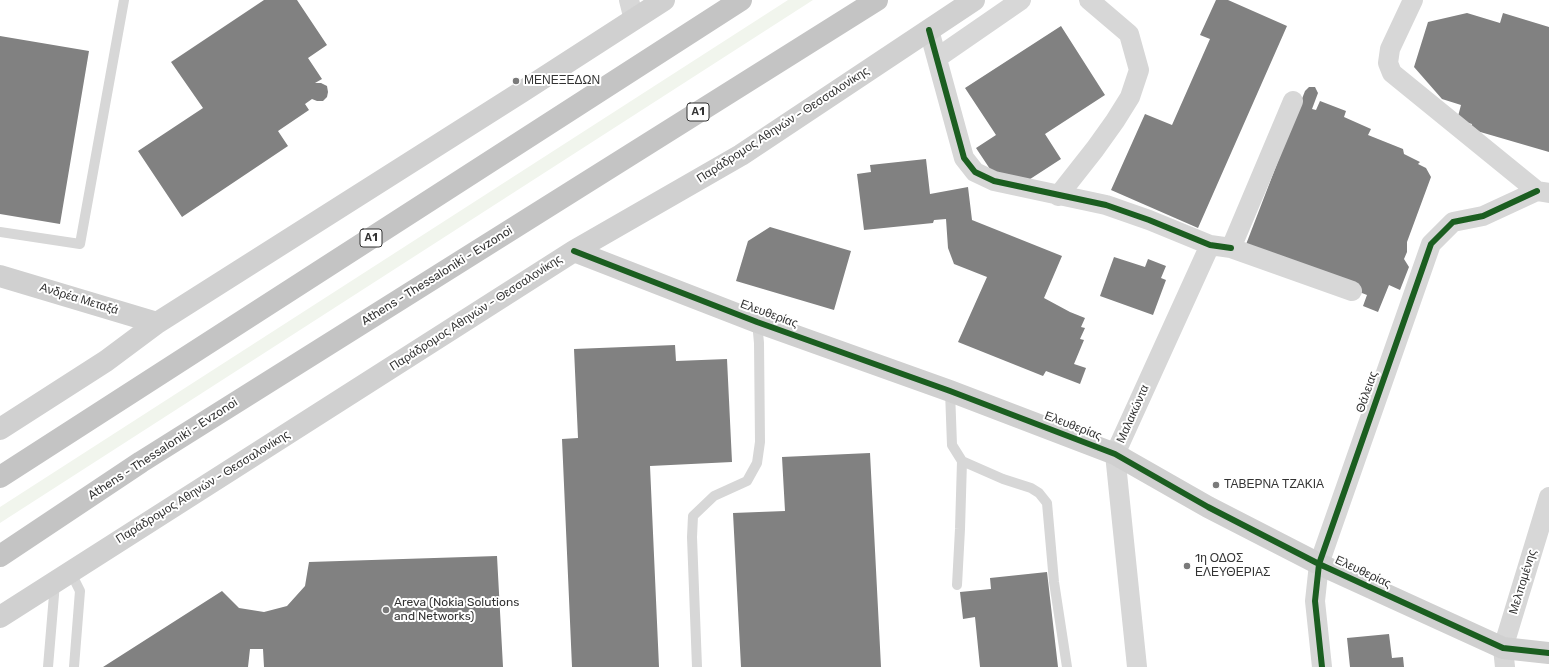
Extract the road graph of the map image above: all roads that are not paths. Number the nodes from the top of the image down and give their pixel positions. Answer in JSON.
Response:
{"nodes":[{"id":1,"x":124,"y":0,"type":"edge"},
{"id":2,"x":664,"y":0,"type":"edge"},
{"id":3,"x":741,"y":0,"type":"edge"},
{"id":4,"x":877,"y":0,"type":"edge"},
{"id":5,"x":974,"y":0,"type":"edge"},
{"id":6,"x":1021,"y":0,"type":"edge"},
{"id":7,"x":1089,"y":0,"type":"edge"},
{"id":8,"x":1413,"y":0,"type":"edge"},
{"id":9,"x":631,"y":10,"type":"edge"},
{"id":10,"x":930,"y":30,"type":"junction"},
{"id":11,"x":937,"y":58,"type":"junction"},
{"id":12,"x":1293,"y":101,"type":"dead end"},
{"id":13,"x":1543,"y":192,"type":"edge"},
{"id":14,"x":1058,"y":196,"type":"junction"},
{"id":15,"x":0,"y":232,"type":"edge"},
{"id":16,"x":1210,"y":245,"type":"junction"},
{"id":17,"x":1231,"y":248,"type":"junction"},
{"id":18,"x":574,"y":251,"type":"junction"},
{"id":19,"x":0,"y":276,"type":"edge"},
{"id":20,"x":1352,"y":291,"type":"dead end"},
{"id":21,"x":757,"y":322,"type":"junction"},
{"id":22,"x":157,"y":323,"type":"junction"},
{"id":23,"x":950,"y":391,"type":"junction"},
{"id":24,"x":0,"y":429,"type":"edge"},
{"id":25,"x":1115,"y":454,"type":"junction"},
{"id":26,"x":962,"y":461,"type":"junction"},
{"id":27,"x":0,"y":477,"type":"edge"},
{"id":28,"x":1549,"y":497,"type":"edge"},
{"id":29,"x":0,"y":556,"type":"edge"},
{"id":30,"x":1319,"y":564,"type":"junction"},
{"id":31,"x":62,"y":576,"type":"junction"},
{"id":32,"x":957,"y":585,"type":"dead end"},
{"id":33,"x":0,"y":617,"type":"edge"},
{"id":34,"x":1549,"y":653,"type":"edge"},
{"id":35,"x":1504,"y":657,"type":"edge"},
{"id":36,"x":48,"y":667,"type":"edge"},
{"id":37,"x":74,"y":667,"type":"edge"},
{"id":38,"x":697,"y":667,"type":"edge"},
{"id":39,"x":1067,"y":667,"type":"edge"},
{"id":40,"x":1137,"y":667,"type":"edge"},
{"id":41,"x":1322,"y":667,"type":"edge"}],
"edges":[{"from":1,"to":15,"type":"lane"},
{"from":2,"to":9,"type":"main road"},
{"from":3,"to":27,"type":"highway","number":"Α1"},
{"from":4,"to":29,"type":"highway","name":"Athens - Thessaloniki - Evzonoi","number":"Α1"},
{"from":5,"to":10,"type":"main road","name":"Παράδρομος Αθηνών - Θεσσαλονίκης"},
{"from":6,"to":11,"type":"street"},
{"from":7,"to":14,"type":"street"},
{"from":8,"to":13,"type":"street"},
{"from":9,"to":22,"type":"main road"},
{"from":10,"to":11,"type":"street"},
{"from":10,"to":18,"type":"main road","name":"Παράδρομος Αθηνών - Θεσσαλονίκης"},
{"from":11,"to":14,"type":"street"},
{"from":12,"to":17,"type":"street"},
{"from":13,"to":30,"type":"street","name":"Θάλειας"},
{"from":14,"to":16,"type":"street"},
{"from":16,"to":17,"type":"street"},
{"from":16,"to":25,"type":"street","name":"Μαλακώντα"},
{"from":17,"to":20,"type":"street"},
{"from":18,"to":21,"type":"main road","name":"Ελευθερίας"},
{"from":18,"to":31,"type":"main road","name":"Παράδρομος Αθηνών - Θεσσαλονίκης"},
{"from":19,"to":22,"type":"main road","name":"Ανδρέα Μεταξά"},
{"from":21,"to":23,"type":"main road","name":"Ελευθερίας"},
{"from":21,"to":38,"type":"lane"},
{"from":22,"to":24,"type":"main road"},
{"from":23,"to":25,"type":"main road","name":"Ελευθερίας"},
{"from":23,"to":26,"type":"lane"},
{"from":25,"to":30,"type":"main road","name":"Ελευθερίας"},
{"from":25,"to":40,"type":"street","name":"Μαλακώντα"},
{"from":26,"to":32,"type":"lane"},
{"from":26,"to":39,"type":"lane"},
{"from":28,"to":35,"type":"street","name":"Μελπομένης"},
{"from":30,"to":35,"type":"main road","name":"Ελευθερίας"},
{"from":30,"to":41,"type":"street","name":"Θάλειας"},
{"from":31,"to":33,"type":"main road","name":"Παράδρομος Αθηνών - Θεσσαλονίκης"},
{"from":31,"to":36,"type":"lane"},
{"from":31,"to":37,"type":"lane"},
{"from":34,"to":35,"type":"main road","name":"Ελευθερίας"}]}
